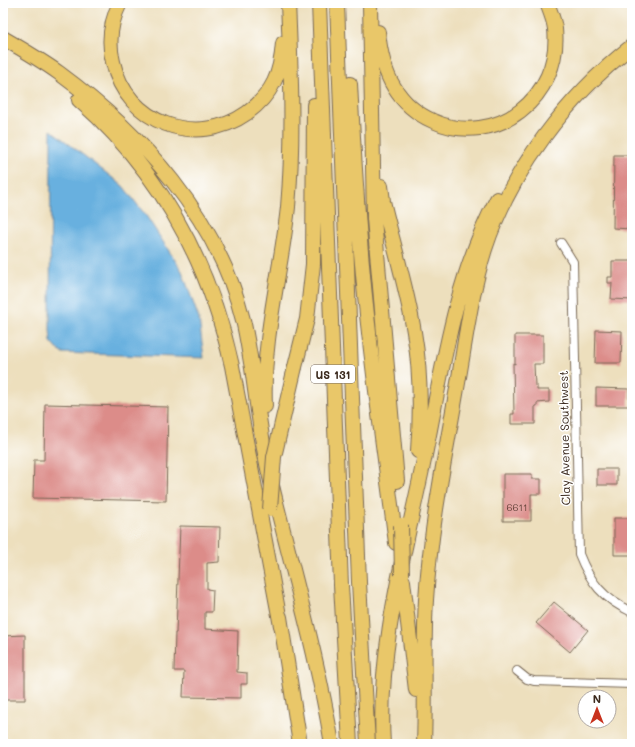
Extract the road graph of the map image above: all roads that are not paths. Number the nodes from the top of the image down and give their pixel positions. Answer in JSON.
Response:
{"nodes":[{"id":1,"x":120,"y":3,"type":"edge"},
{"id":2,"x":285,"y":3,"type":"edge"},
{"id":3,"x":288,"y":3,"type":"edge"},
{"id":4,"x":318,"y":3,"type":"edge"},
{"id":5,"x":337,"y":3,"type":"edge"},
{"id":6,"x":344,"y":3,"type":"edge"},
{"id":7,"x":370,"y":3,"type":"edge"},
{"id":8,"x":375,"y":3,"type":"edge"},
{"id":9,"x":547,"y":3,"type":"edge"},
{"id":10,"x":8,"y":41,"type":"edge"},
{"id":11,"x":632,"y":46,"type":"edge"},
{"id":12,"x":595,"y":77,"type":"junction"},
{"id":13,"x":373,"y":118,"type":"junction"},
{"id":14,"x":560,"y":244,"type":"dead end"},
{"id":15,"x":273,"y":507,"type":"junction"},
{"id":16,"x":401,"y":577,"type":"junction"},
{"id":17,"x":632,"y":612,"type":"edge"},
{"id":18,"x":281,"y":626,"type":"junction"},
{"id":19,"x":517,"y":671,"type":"dead end"},
{"id":20,"x":632,"y":684,"type":"edge"},
{"id":21,"x":300,"y":744,"type":"edge"},
{"id":22,"x":332,"y":744,"type":"edge"},
{"id":23,"x":350,"y":744,"type":"edge"},
{"id":24,"x":368,"y":744,"type":"edge"},
{"id":25,"x":383,"y":744,"type":"edge"},
{"id":26,"x":423,"y":744,"type":"edge"}],
"edges":[{"from":1,"to":2,"type":"highway"},
{"from":3,"to":15,"type":"highway"},
{"from":4,"to":15,"type":"highway","bridge":true},
{"from":4,"to":23,"type":"highway","number":"US 131"},
{"from":5,"to":24,"type":"highway","number":"US 131"},
{"from":6,"to":16,"type":"highway","bridge":true},
{"from":7,"to":13,"type":"highway"},
{"from":8,"to":9,"type":"highway"},
{"from":10,"to":15,"type":"highway"},
{"from":10,"to":18,"type":"highway"},
{"from":11,"to":12,"type":"highway"},
{"from":12,"to":16,"type":"highway"},
{"from":12,"to":26,"type":"highway"},
{"from":13,"to":16,"type":"highway","bridge":true},
{"from":13,"to":16,"type":"highway"},
{"from":14,"to":17,"type":"street","name":"Clay Avenue Southwest"},
{"from":15,"to":18,"type":"highway"},
{"from":15,"to":22,"type":"highway"},
{"from":16,"to":25,"type":"highway"},
{"from":16,"to":26,"type":"highway"},
{"from":18,"to":21,"type":"highway"},
{"from":19,"to":20,"type":"street"}]}
